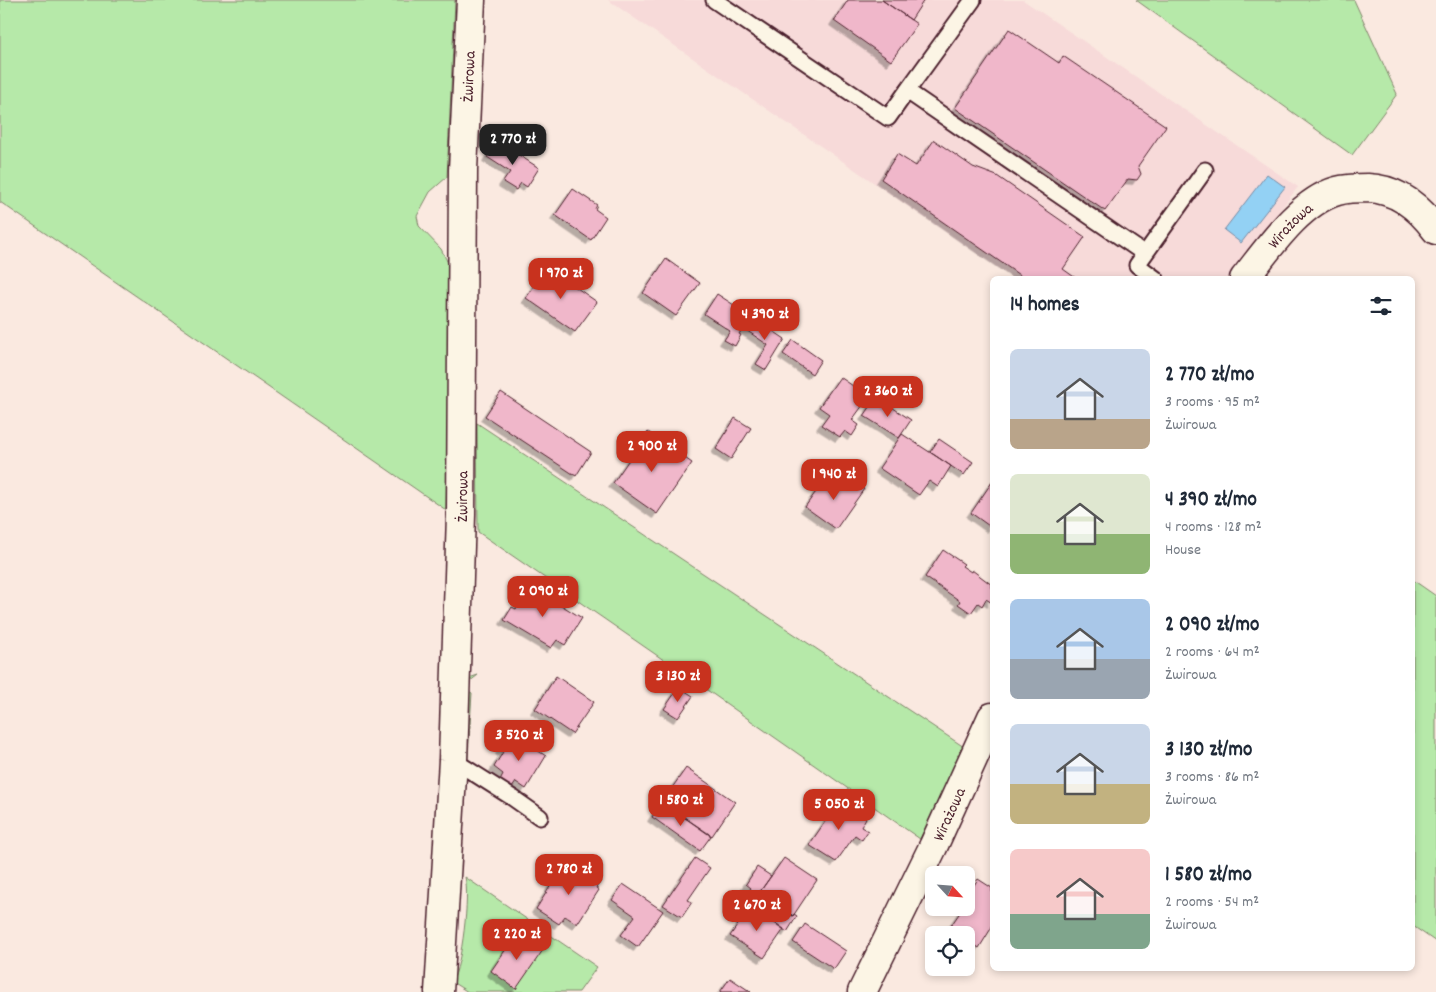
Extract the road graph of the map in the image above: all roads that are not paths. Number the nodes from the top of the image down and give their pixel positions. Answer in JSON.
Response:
{"nodes":[{"id":1,"x":471,"y":0,"type":"edge"},
{"id":2,"x":714,"y":0,"type":"edge"},
{"id":3,"x":973,"y":0,"type":"edge"},
{"id":4,"x":907,"y":91,"type":"junction"},
{"id":5,"x":1205,"y":170,"type":"dead end"},
{"id":6,"x":1436,"y":230,"type":"edge"},
{"id":7,"x":1145,"y":254,"type":"junction"},
{"id":8,"x":1152,"y":276,"type":"edge"},
{"id":9,"x":1246,"y":276,"type":"edge"},
{"id":10,"x":990,"y":721,"type":"edge"},
{"id":11,"x":453,"y":760,"type":"junction"},
{"id":12,"x":540,"y":817,"type":"dead end"},
{"id":13,"x":439,"y":992,"type":"edge"},
{"id":14,"x":862,"y":992,"type":"edge"}],
"edges":[{"from":1,"to":11,"type":"street","name":"Żwirowa"},
{"from":2,"to":4,"type":"lane"},
{"from":3,"to":4,"type":"lane"},
{"from":4,"to":7,"type":"lane"},
{"from":5,"to":7,"type":"lane"},
{"from":6,"to":9,"type":"street","name":"Wirażowa"},
{"from":7,"to":8,"type":"lane"},
{"from":10,"to":14,"type":"street","name":"Wirażowa"},
{"from":11,"to":12,"type":"lane"},
{"from":11,"to":13,"type":"street","name":"Żwirowa"}]}
